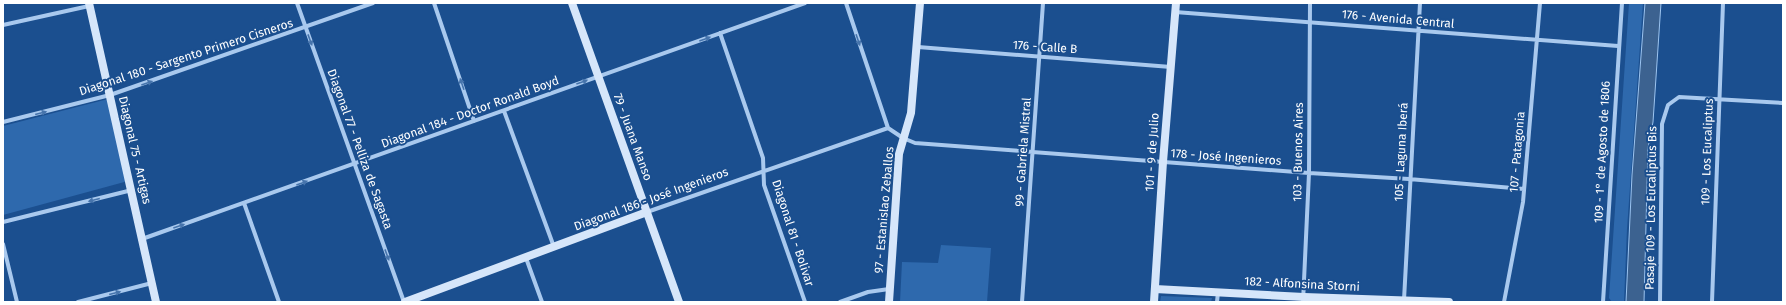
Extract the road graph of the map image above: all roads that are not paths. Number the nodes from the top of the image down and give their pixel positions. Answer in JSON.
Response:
{"nodes":[{"id":1,"x":297,"y":3,"type":"edge"},
{"id":2,"x":373,"y":3,"type":"edge"},
{"id":3,"x":434,"y":3,"type":"edge"},
{"id":4,"x":572,"y":3,"type":"edge"},
{"id":5,"x":805,"y":3,"type":"edge"},
{"id":6,"x":846,"y":3,"type":"edge"},
{"id":7,"x":920,"y":3,"type":"edge"},
{"id":8,"x":1044,"y":3,"type":"edge"},
{"id":9,"x":1176,"y":3,"type":"edge"},
{"id":10,"x":1310,"y":3,"type":"edge"},
{"id":11,"x":1420,"y":3,"type":"edge"},
{"id":12,"x":1540,"y":3,"type":"edge"},
{"id":13,"x":1622,"y":3,"type":"edge"},
{"id":14,"x":1723,"y":3,"type":"edge"},
{"id":15,"x":89,"y":4,"type":"edge"},
{"id":16,"x":1175,"y":12,"type":"junction"},
{"id":17,"x":1310,"y":22,"type":"junction"},
{"id":18,"x":3,"y":25,"type":"edge"},
{"id":19,"x":306,"y":27,"type":"junction"},
{"id":20,"x":1419,"y":31,"type":"junction"},
{"id":21,"x":720,"y":33,"type":"junction"},
{"id":22,"x":1537,"y":41,"type":"junction"},
{"id":23,"x":1618,"y":46,"type":"junction"},
{"id":24,"x":918,"y":47,"type":"junction"},
{"id":25,"x":1040,"y":56,"type":"junction"},
{"id":26,"x":1171,"y":67,"type":"junction"},
{"id":27,"x":599,"y":76,"type":"junction"},
{"id":28,"x":110,"y":95,"type":"junction"},
{"id":29,"x":1718,"y":99,"type":"junction"},
{"id":30,"x":1783,"y":103,"type":"edge"},
{"id":31,"x":504,"y":110,"type":"junction"},
{"id":32,"x":474,"y":121,"type":"junction"},
{"id":33,"x":3,"y":122,"type":"edge"},
{"id":34,"x":888,"y":128,"type":"junction"},
{"id":35,"x":903,"y":138,"type":"junction"},
{"id":36,"x":1033,"y":152,"type":"junction"},
{"id":37,"x":1163,"y":162,"type":"junction"},
{"id":38,"x":354,"y":164,"type":"junction"},
{"id":39,"x":764,"y":172,"type":"junction"},
{"id":40,"x":1309,"y":173,"type":"junction"},
{"id":41,"x":1410,"y":179,"type":"junction"},
{"id":42,"x":1524,"y":189,"type":"junction"},
{"id":43,"x":132,"y":190,"type":"junction"},
{"id":44,"x":244,"y":203,"type":"junction"},
{"id":45,"x":647,"y":212,"type":"junction"},
{"id":46,"x":3,"y":222,"type":"edge"},
{"id":47,"x":142,"y":239,"type":"junction"},
{"id":48,"x":3,"y":244,"type":"edge"},
{"id":49,"x":554,"y":247,"type":"junction"},
{"id":50,"x":526,"y":258,"type":"junction"},
{"id":51,"x":152,"y":283,"type":"junction"},
{"id":52,"x":890,"y":289,"type":"junction"},
{"id":53,"x":1155,"y":289,"type":"junction"},
{"id":54,"x":1218,"y":292,"type":"junction"},
{"id":55,"x":1304,"y":300,"type":"edge"},
{"id":56,"x":1404,"y":301,"type":"edge"},
{"id":57,"x":17,"y":302,"type":"edge"},
{"id":58,"x":78,"y":302,"type":"edge"},
{"id":59,"x":156,"y":302,"type":"edge"},
{"id":60,"x":279,"y":302,"type":"edge"},
{"id":61,"x":404,"y":302,"type":"edge"},
{"id":62,"x":542,"y":302,"type":"edge"},
{"id":63,"x":679,"y":302,"type":"edge"},
{"id":64,"x":805,"y":302,"type":"edge"},
{"id":65,"x":840,"y":302,"type":"edge"},
{"id":66,"x":889,"y":302,"type":"edge"},
{"id":67,"x":1022,"y":302,"type":"edge"},
{"id":68,"x":1154,"y":302,"type":"edge"},
{"id":69,"x":1217,"y":302,"type":"edge"},
{"id":70,"x":1448,"y":302,"type":"edge"},
{"id":71,"x":1504,"y":302,"type":"edge"},
{"id":72,"x":1603,"y":302,"type":"edge"},
{"id":73,"x":1660,"y":302,"type":"edge"},
{"id":74,"x":1712,"y":302,"type":"edge"}],
"edges":[{"from":1,"to":19,"type":"street","name":"Diagonal 77 - Pelliza de Sagasta"},
{"from":2,"to":19,"type":"street","name":"Diagonal 180 - Sargento Primero Cisneros"},
{"from":32,"to":3,"type":"street","one_way":true},
{"from":4,"to":27,"type":"street","name":"79 - Juana Manso"},
{"from":5,"to":21,"type":"street","name":"Diagonal 184 - Doctor Ronald Boyd"},
{"from":6,"to":34,"type":"street","one_way":true},
{"from":7,"to":24,"type":"street","name":"97 - Estanislao Zeballos"},
{"from":8,"to":25,"type":"street","name":"99 - Gabriela Mistral"},
{"from":9,"to":16,"type":"street","name":"101 - 9 de Julio"},
{"from":10,"to":17,"type":"street","name":"103 - Buenos Aires"},
{"from":11,"to":20,"type":"street","name":"105 - Laguna Iberá"},
{"from":12,"to":22,"type":"street","name":"107 - Patagonia"},
{"from":13,"to":23,"type":"street","name":"109 - 1° de Agosto de 1806"},
{"from":14,"to":29,"type":"street","name":"109 - Los Eucaliptus"},
{"from":15,"to":18,"type":"street"},
{"from":15,"to":28,"type":"street","name":"Diagonal 75 - Artigas"},
{"from":16,"to":17,"type":"street","name":"176 - Avenida Central"},
{"from":16,"to":26,"type":"street","name":"101 - 9 de Julio"},
{"from":17,"to":20,"type":"street","name":"176 - Avenida Central"},
{"from":17,"to":40,"type":"street","name":"103 - Buenos Aires"},
{"from":28,"to":19,"type":"street","name":"Diagonal 180 - Sargento Primero Cisneros","one_way":true},
{"from":19,"to":38,"type":"street","name":"Diagonal 77 - Pelliza de Sagasta","one_way":true},
{"from":20,"to":22,"type":"street","name":"176 - Avenida Central"},
{"from":20,"to":41,"type":"street","name":"105 - Laguna Iberá"},
{"from":27,"to":21,"type":"street","name":"Diagonal 184 - Doctor Ronald Boyd","one_way":true},
{"from":21,"to":39,"type":"street","name":"Diagonal 81 - Bolivar"},
{"from":22,"to":23,"type":"street","name":"176 - Avenida Central"},
{"from":22,"to":42,"type":"street","name":"107 - Patagonia"},
{"from":23,"to":72,"type":"street","name":"109 - 1° de Agosto de 1806"},
{"from":24,"to":25,"type":"street","name":"176 - Calle B"},
{"from":24,"to":35,"type":"street","name":"97 - Estanislao Zeballos"},
{"from":25,"to":26,"type":"street","name":"176 - Calle B"},
{"from":25,"to":36,"type":"street","name":"99 - Gabriela Mistral"},
{"from":26,"to":37,"type":"street","name":"101 - 9 de Julio"},
{"from":31,"to":27,"type":"street","name":"Diagonal 184 - Doctor Ronald Boyd","one_way":true},
{"from":27,"to":45,"type":"street","name":"79 - Juana Manso"},
{"from":33,"to":28,"type":"street","name":"Diagonal 180 - Sargento Primero Cisneros","one_way":true},
{"from":28,"to":43,"type":"street","name":"Diagonal 75 - Artigas"},
{"from":29,"to":30,"type":"street"},
{"from":29,"to":73,"type":"street","name":"Pasaje 109 - Los Eucaliptus Bis"},
{"from":29,"to":74,"type":"street","name":"109 - Los Eucaliptus"},
{"from":31,"to":32,"type":"street","name":"Diagonal 184 - Doctor Ronald Boyd"},
{"from":31,"to":49,"type":"street"},
{"from":32,"to":38,"type":"street","name":"Diagonal 184 - Doctor Ronald Boyd"},
{"from":34,"to":35,"type":"street"},
{"from":34,"to":39,"type":"street","name":"Diagonal 186 - José Ingenieros"},
{"from":35,"to":36,"type":"street","name":"178 - José Ingenieros"},
{"from":35,"to":52,"type":"street","name":"97 - Estanislao Zeballos"},
{"from":36,"to":37,"type":"street","name":"178 - José Ingenieros"},
{"from":36,"to":67,"type":"street","name":"99 - Gabriela Mistral"},
{"from":37,"to":40,"type":"street","name":"178 - José Ingenieros"},
{"from":37,"to":53,"type":"street","name":"101 - 9 de Julio"},
{"from":44,"to":38,"type":"street","name":"Diagonal 184 - Doctor Ronald Boyd","one_way":true},
{"from":38,"to":61,"type":"street","name":"Diagonal 77 - Pelliza de Sagasta","one_way":true},
{"from":39,"to":45,"type":"street","name":"Diagonal 186 - José Ingenieros"},
{"from":39,"to":64,"type":"street","name":"Diagonal 81 - Bolivar"},
{"from":40,"to":41,"type":"street","name":"178 - José Ingenieros"},
{"from":40,"to":55,"type":"street","name":"103 - Buenos Aires"},
{"from":41,"to":42,"type":"street","name":"178 - José Ingenieros"},
{"from":41,"to":56,"type":"street","name":"105 - Laguna Iberá"},
{"from":42,"to":71,"type":"street","name":"107 - Patagonia"},
{"from":43,"to":46,"type":"street","one_way":true},
{"from":43,"to":47,"type":"street","name":"Diagonal 75 - Artigas"},
{"from":47,"to":44,"type":"street","name":"Diagonal 184 - Doctor Ronald Boyd","one_way":true},
{"from":44,"to":60,"type":"street"},
{"from":45,"to":49,"type":"street","name":"Diagonal 186 - José Ingenieros"},
{"from":45,"to":63,"type":"street","name":"79 - Juana Manso"},
{"from":47,"to":51,"type":"street","name":"Diagonal 75 - Artigas"},
{"from":48,"to":57,"type":"street"},
{"from":49,"to":50,"type":"street","name":"Diagonal 186 - José Ingenieros"},
{"from":50,"to":61,"type":"street","name":"Diagonal 186 - José Ingenieros"},
{"from":50,"to":62,"type":"street"},
{"from":58,"to":51,"type":"street","one_way":true},
{"from":51,"to":59,"type":"street","name":"Diagonal 75 - Artigas"},
{"from":52,"to":65,"type":"street"},
{"from":52,"to":66,"type":"street","name":"97 - Estanislao Zeballos"},
{"from":53,"to":54,"type":"street","name":"182 - Alfonsina Storni"},
{"from":53,"to":68,"type":"street","name":"101 - 9 de Julio"},
{"from":54,"to":55,"type":"street","name":"182 - Alfonsina Storni"},
{"from":54,"to":69,"type":"street"},
{"from":55,"to":56,"type":"street","name":"182 - Alfonsina Storni"},
{"from":56,"to":70,"type":"street","name":"182 - Alfonsina Storni"}]}
